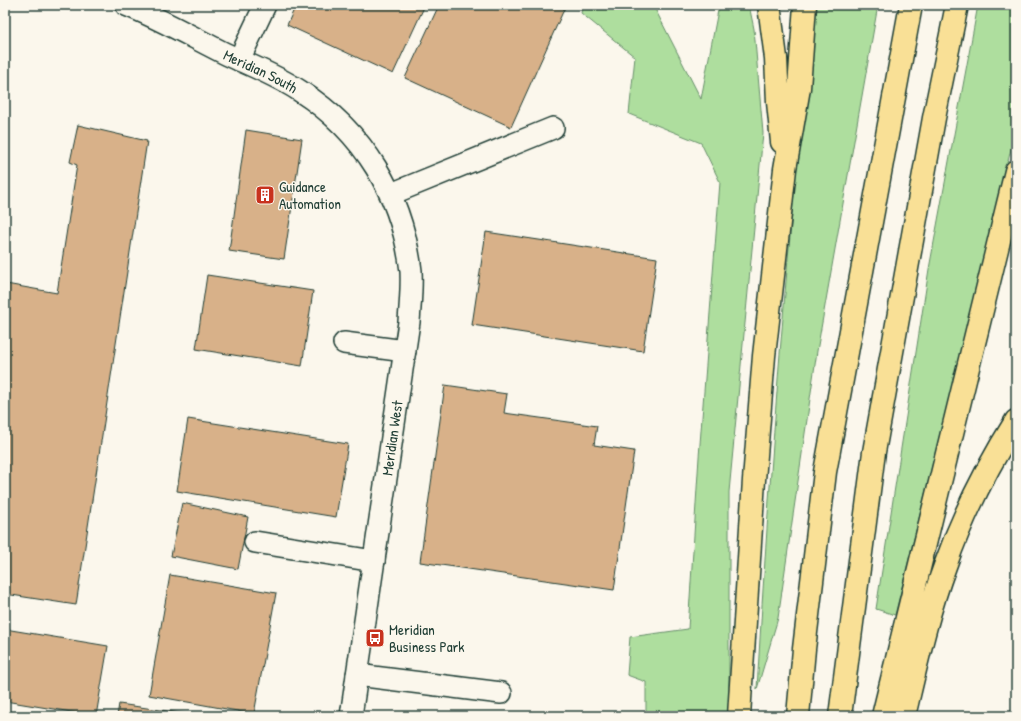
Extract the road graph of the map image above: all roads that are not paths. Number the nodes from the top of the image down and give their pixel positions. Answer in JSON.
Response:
{"nodes":[{"id":1,"x":126,"y":5,"type":"edge"},
{"id":2,"x":265,"y":5,"type":"edge"},
{"id":3,"x":769,"y":5,"type":"edge"},
{"id":4,"x":805,"y":5,"type":"edge"},
{"id":5,"x":911,"y":5,"type":"edge"},
{"id":6,"x":957,"y":5,"type":"edge"},
{"id":7,"x":239,"y":60,"type":"junction"},
{"id":8,"x":553,"y":128,"type":"dead end"},
{"id":9,"x":374,"y":165,"type":"joint"},
{"id":10,"x":785,"y":169,"type":"junction"},
{"id":11,"x":1016,"y":171,"type":"edge"},
{"id":12,"x":392,"y":194,"type":"junction"},
{"id":13,"x":344,"y":343,"type":"dead end"},
{"id":14,"x":405,"y":351,"type":"junction"},
{"id":15,"x":1016,"y":421,"type":"edge"},
{"id":16,"x":255,"y":542,"type":"dead end"},
{"id":17,"x":374,"y":561,"type":"junction"},
{"id":18,"x":744,"y":644,"type":"junction"},
{"id":19,"x":357,"y":675,"type":"junction"},
{"id":20,"x":501,"y":693,"type":"dead end"},
{"id":21,"x":351,"y":716,"type":"edge"},
{"id":22,"x":739,"y":716,"type":"edge"},
{"id":23,"x":749,"y":716,"type":"edge"},
{"id":24,"x":798,"y":716,"type":"edge"},
{"id":25,"x":840,"y":716,"type":"edge"},
{"id":26,"x":883,"y":716,"type":"edge"},
{"id":27,"x":904,"y":716,"type":"edge"}],
"edges":[{"from":1,"to":7,"type":"street","name":"Meridian South"},
{"from":2,"to":7,"type":"street"},
{"from":3,"to":10,"type":"highway"},
{"from":4,"to":10,"type":"highway"},
{"from":5,"to":24,"type":"highway"},
{"from":6,"to":25,"type":"highway"},
{"from":7,"to":9,"type":"street","name":"Meridian South"},
{"from":8,"to":12,"type":"street"},
{"from":9,"to":12,"type":"street","name":"Meridian West"},
{"from":10,"to":18,"type":"highway"},
{"from":11,"to":26,"type":"highway"},
{"from":12,"to":14,"type":"street","name":"Meridian West"},
{"from":13,"to":14,"type":"street"},
{"from":14,"to":17,"type":"street","name":"Meridian West"},
{"from":15,"to":27,"type":"highway"},
{"from":16,"to":17,"type":"street"},
{"from":17,"to":19,"type":"street","name":"Meridian West"},
{"from":18,"to":22,"type":"highway"},
{"from":18,"to":23,"type":"highway"},
{"from":19,"to":20,"type":"street"},
{"from":19,"to":21,"type":"street","name":"Meridian West"}]}
